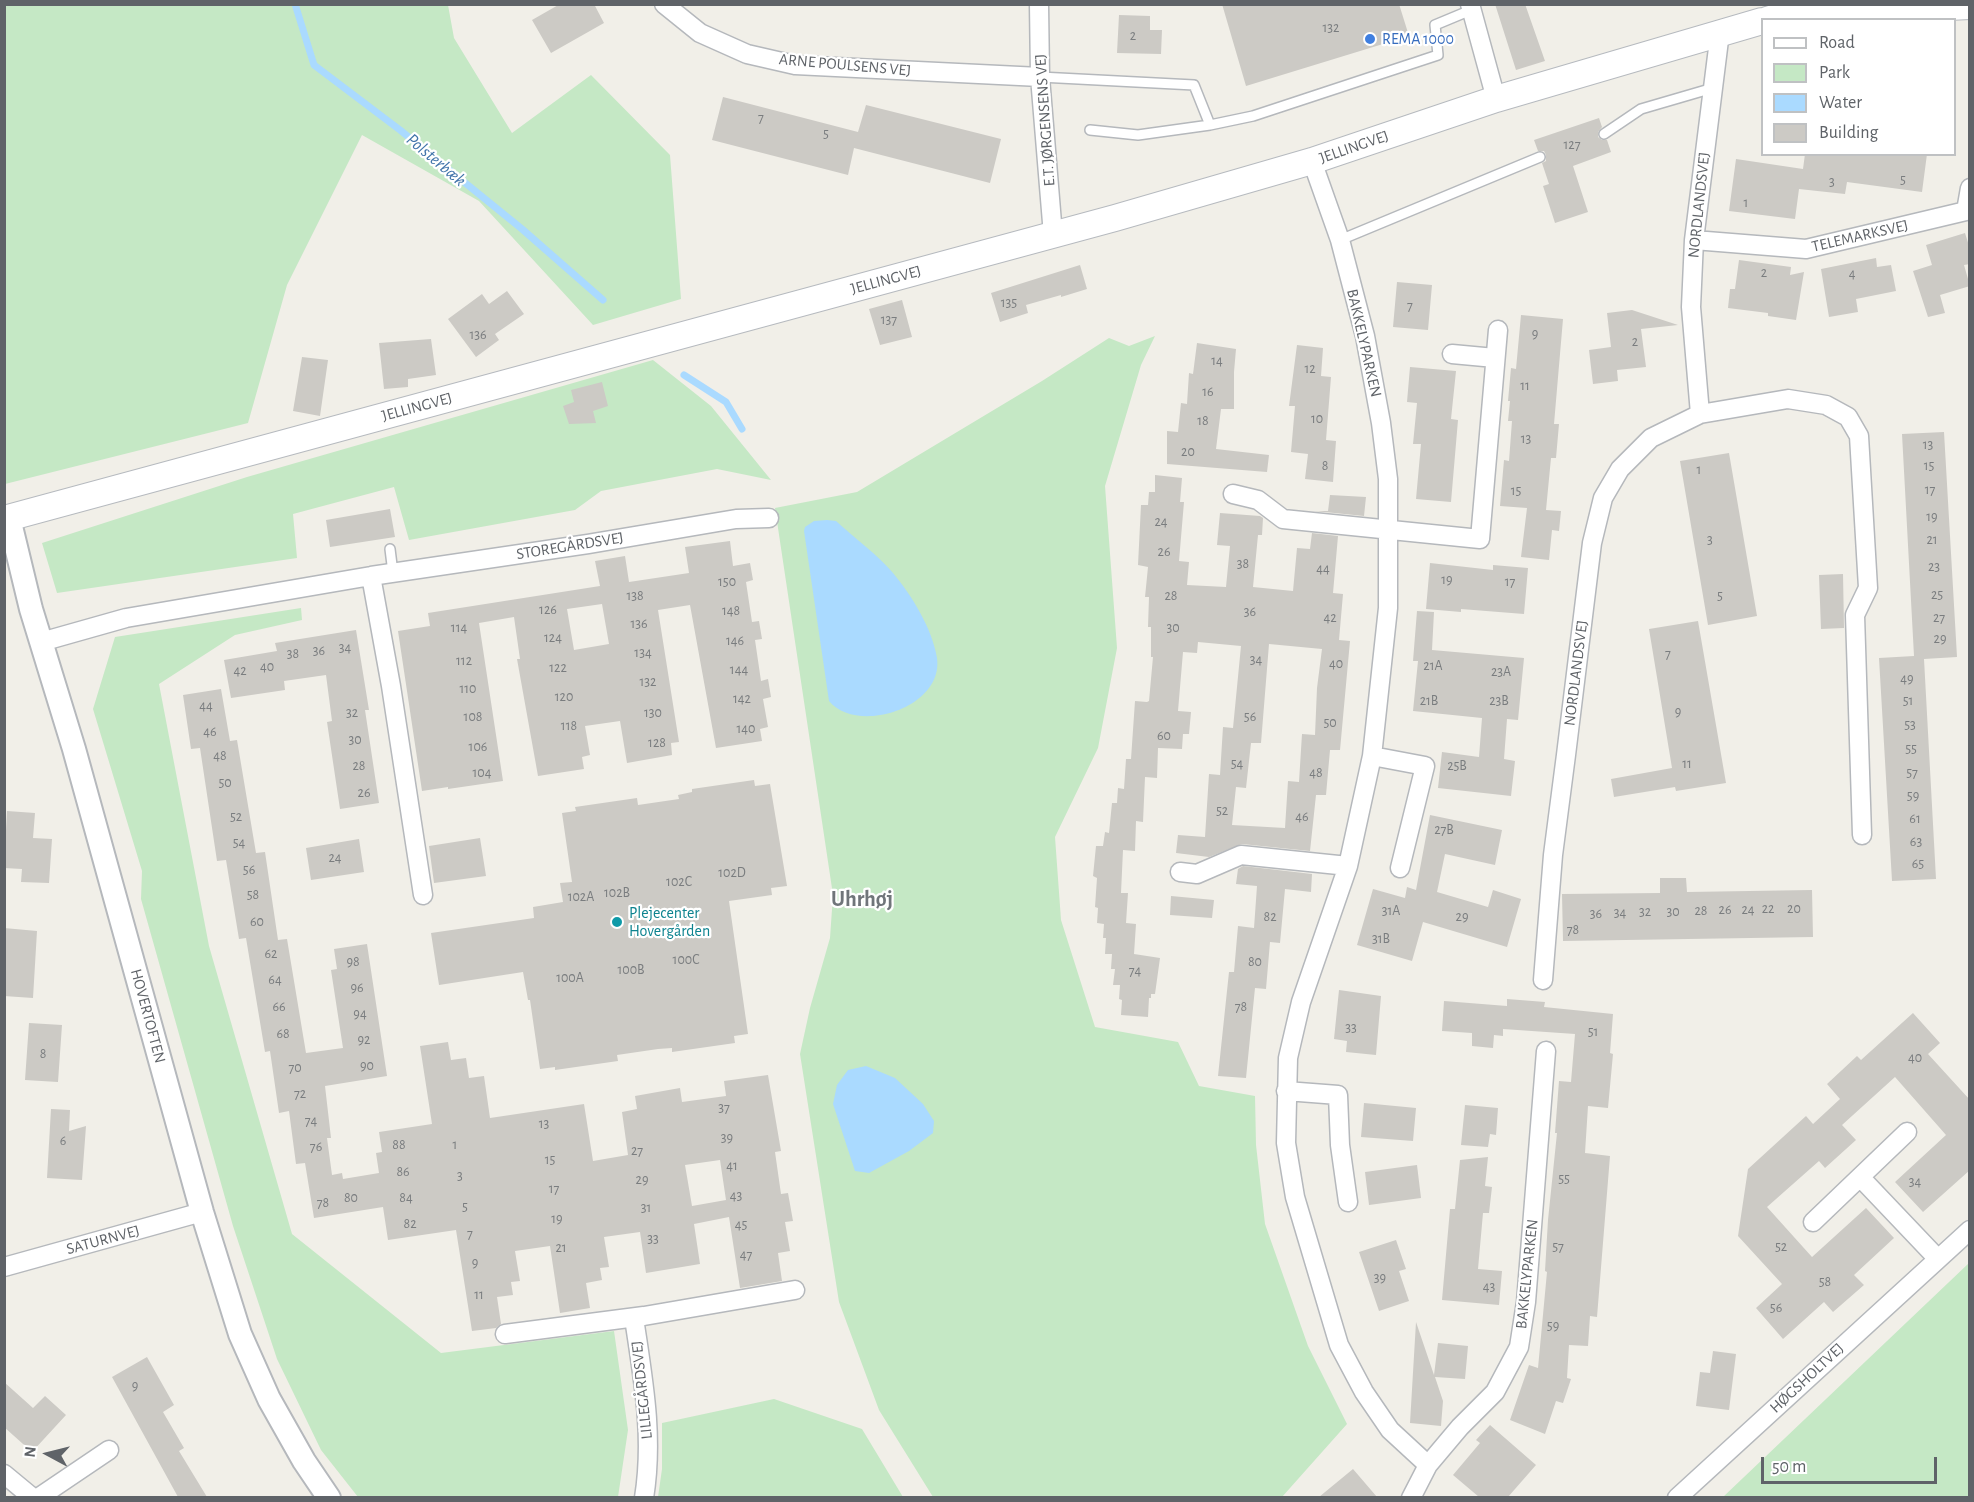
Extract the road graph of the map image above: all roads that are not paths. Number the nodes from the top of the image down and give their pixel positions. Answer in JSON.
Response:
{"nodes":[{"id":1,"x":664,"y":4,"type":"edge"},
{"id":2,"x":1039,"y":4,"type":"edge"},
{"id":3,"x":1970,"y":6,"type":"edge"},
{"id":4,"x":1470,"y":7,"type":"edge"},
{"id":5,"x":1840,"y":8,"type":"edge"},
{"id":6,"x":1774,"y":18,"type":"edge"},
{"id":7,"x":1761,"y":21,"type":"edge"},
{"id":8,"x":1720,"y":32,"type":"junction"},
{"id":9,"x":1040,"y":77,"type":"junction"},
{"id":10,"x":1713,"y":88,"type":"junction"},
{"id":11,"x":1496,"y":99,"type":"junction"},
{"id":12,"x":1210,"y":125,"type":"junction"},
{"id":13,"x":1090,"y":130,"type":"dead end"},
{"id":14,"x":1605,"y":134,"type":"dead end"},
{"id":15,"x":1540,"y":157,"type":"dead end"},
{"id":16,"x":1312,"y":161,"type":"junction"},
{"id":17,"x":1970,"y":188,"type":"edge"},
{"id":18,"x":1053,"y":234,"type":"junction"},
{"id":19,"x":1340,"y":240,"type":"junction"},
{"id":20,"x":1694,"y":240,"type":"junction"},
{"id":21,"x":1498,"y":330,"type":"dead end"},
{"id":22,"x":1452,"y":354,"type":"dead end"},
{"id":23,"x":1495,"y":358,"type":"junction"},
{"id":24,"x":1700,"y":414,"type":"junction"},
{"id":25,"x":1233,"y":494,"type":"dead end"},
{"id":26,"x":7,"y":518,"type":"edge"},
{"id":27,"x":770,"y":518,"type":"dead end"},
{"id":28,"x":1390,"y":531,"type":"junction"},
{"id":29,"x":390,"y":549,"type":"dead end"},
{"id":30,"x":393,"y":573,"type":"junction"},
{"id":31,"x":371,"y":576,"type":"junction"},
{"id":32,"x":41,"y":642,"type":"junction"},
{"id":33,"x":1372,"y":756,"type":"junction"},
{"id":34,"x":1862,"y":835,"type":"dead end"},
{"id":35,"x":1348,"y":866,"type":"junction"},
{"id":36,"x":1400,"y":868,"type":"dead end"},
{"id":37,"x":1180,"y":872,"type":"dead end"},
{"id":38,"x":423,"y":895,"type":"dead end"},
{"id":39,"x":1543,"y":980,"type":"dead end"},
{"id":40,"x":1546,"y":1052,"type":"dead end"},
{"id":41,"x":1286,"y":1091,"type":"junction"},
{"id":42,"x":1907,"y":1132,"type":"dead end"},
{"id":43,"x":1860,"y":1177,"type":"junction"},
{"id":44,"x":1348,"y":1202,"type":"dead end"},
{"id":45,"x":202,"y":1212,"type":"junction"},
{"id":46,"x":1813,"y":1222,"type":"dead end"},
{"id":47,"x":1970,"y":1230,"type":"edge"},
{"id":48,"x":1938,"y":1259,"type":"junction"},
{"id":49,"x":4,"y":1267,"type":"edge"},
{"id":50,"x":795,"y":1290,"type":"dead end"},
{"id":51,"x":634,"y":1318,"type":"junction"},
{"id":52,"x":505,"y":1334,"type":"dead end"},
{"id":53,"x":109,"y":1450,"type":"dead end"},
{"id":54,"x":1428,"y":1465,"type":"junction"},
{"id":55,"x":4,"y":1474,"type":"edge"},
{"id":56,"x":33,"y":1497,"type":"edge"},
{"id":57,"x":38,"y":1497,"type":"edge"},
{"id":58,"x":330,"y":1497,"type":"edge"},
{"id":59,"x":644,"y":1497,"type":"edge"},
{"id":60,"x":1411,"y":1497,"type":"edge"},
{"id":61,"x":1677,"y":1497,"type":"edge"}],
"edges":[{"from":1,"to":9,"type":"street","name":"ARNE POULSENS VEJ"},
{"from":2,"to":9,"type":"street","name":"E.T. JØRGENSENS VEJ"},
{"from":3,"to":5,"type":"main road"},
{"from":4,"to":11,"type":"street"},
{"from":4,"to":12,"type":"lane"},
{"from":5,"to":6,"type":"main road"},
{"from":7,"to":8,"type":"main road","name":"JELLINGVEJ"},
{"from":8,"to":10,"type":"street","name":"NORDLANDSVEJ"},
{"from":8,"to":11,"type":"main road","name":"JELLINGVEJ"},
{"from":9,"to":12,"type":"lane"},
{"from":9,"to":18,"type":"street","name":"E.T. JØRGENSENS VEJ"},
{"from":10,"to":14,"type":"lane"},
{"from":10,"to":20,"type":"street","name":"NORDLANDSVEJ"},
{"from":11,"to":16,"type":"main road","name":"JELLINGVEJ"},
{"from":12,"to":13,"type":"lane"},
{"from":15,"to":19,"type":"lane"},
{"from":16,"to":18,"type":"main road","name":"JELLINGVEJ"},
{"from":16,"to":19,"type":"street","name":"BAKKELYPARKEN"},
{"from":17,"to":20,"type":"street","name":"TELEMARKSVEJ"},
{"from":18,"to":26,"type":"main road","name":"JELLINGVEJ"},
{"from":19,"to":28,"type":"street","name":"BAKKELYPARKEN"},
{"from":20,"to":24,"type":"street","name":"NORDLANDSVEJ"},
{"from":21,"to":23,"type":"street"},
{"from":22,"to":23,"type":"street"},
{"from":23,"to":28,"type":"street"},
{"from":24,"to":34,"type":"street","name":"NORDLANDSVEJ"},
{"from":24,"to":39,"type":"street","name":"NORDLANDSVEJ"},
{"from":25,"to":28,"type":"street"},
{"from":26,"to":32,"type":"street","name":"HOVERTOFTEN"},
{"from":27,"to":30,"type":"street","name":"STOREGÅRDSVEJ"},
{"from":28,"to":33,"type":"street","name":"BAKKELYPARKEN"},
{"from":29,"to":30,"type":"lane"},
{"from":30,"to":31,"type":"street","name":"STOREGÅRDSVEJ"},
{"from":31,"to":32,"type":"street","name":"STOREGÅRDSVEJ"},
{"from":31,"to":38,"type":"street"},
{"from":32,"to":45,"type":"street","name":"HOVERTOFTEN"},
{"from":33,"to":35,"type":"street","name":"BAKKELYPARKEN"},
{"from":33,"to":36,"type":"street"},
{"from":35,"to":37,"type":"street"},
{"from":35,"to":41,"type":"street","name":"BAKKELYPARKEN"},
{"from":40,"to":54,"type":"street","name":"BAKKELYPARKEN"},
{"from":41,"to":44,"type":"street"},
{"from":41,"to":54,"type":"street","name":"BAKKELYPARKEN"},
{"from":42,"to":43,"type":"street"},
{"from":43,"to":46,"type":"street"},
{"from":43,"to":48,"type":"street"},
{"from":45,"to":49,"type":"street","name":"SATURNVEJ"},
{"from":45,"to":58,"type":"street","name":"HOVERTOFTEN"},
{"from":47,"to":48,"type":"street","name":"HØGSHOLTVEJ"},
{"from":48,"to":61,"type":"street","name":"HØGSHOLTVEJ"},
{"from":50,"to":51,"type":"street","name":"LILLEGÅRDSVEJ"},
{"from":51,"to":52,"type":"street","name":"LILLEGÅRDSVEJ"},
{"from":51,"to":59,"type":"street","name":"LILLEGÅRDSVEJ"},
{"from":53,"to":57,"type":"street"},
{"from":54,"to":60,"type":"street","name":"BAKKELYPARKEN"},
{"from":55,"to":56,"type":"street"}]}
